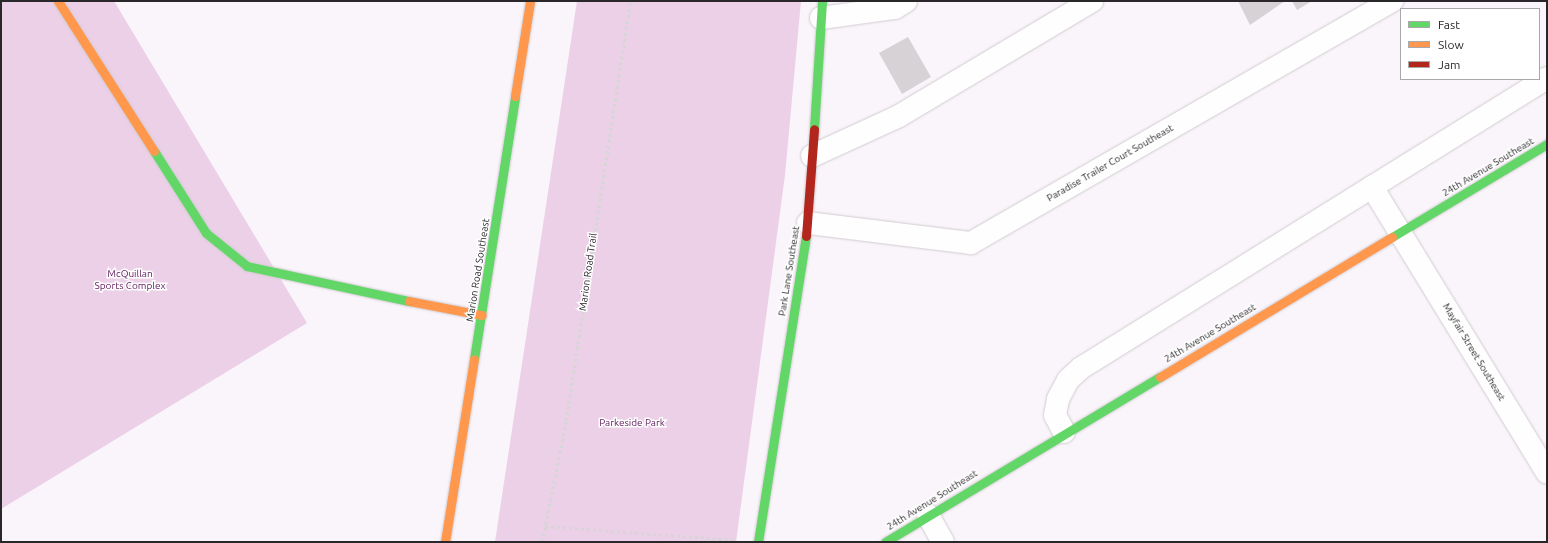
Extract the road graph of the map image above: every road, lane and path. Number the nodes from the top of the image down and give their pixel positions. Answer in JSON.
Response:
{"nodes":[{"id":1,"x":58,"y":1,"type":"edge"},
{"id":2,"x":530,"y":1,"type":"edge"},
{"id":3,"x":630,"y":1,"type":"edge"},
{"id":4,"x":906,"y":1,"type":"edge"},
{"id":5,"x":1092,"y":1,"type":"edge"},
{"id":6,"x":1392,"y":1,"type":"edge"},
{"id":7,"x":822,"y":9,"type":"edge"},
{"id":8,"x":1547,"y":78,"type":"edge"},
{"id":9,"x":1547,"y":144,"type":"edge"},
{"id":10,"x":812,"y":156,"type":"junction"},
{"id":11,"x":1372,"y":187,"type":"junction"},
{"id":12,"x":808,"y":223,"type":"junction"},
{"id":13,"x":1401,"y":232,"type":"junction"},
{"id":14,"x":482,"y":315,"type":"junction"},
{"id":15,"x":1064,"y":432,"type":"junction"},
{"id":16,"x":1547,"y":473,"type":"edge"},
{"id":17,"x":928,"y":515,"type":"junction"},
{"id":18,"x":545,"y":526,"type":"junction"},
{"id":19,"x":445,"y":542,"type":"edge"},
{"id":20,"x":542,"y":542,"type":"edge"},
{"id":21,"x":758,"y":542,"type":"edge"},
{"id":22,"x":885,"y":542,"type":"edge"},
{"id":23,"x":944,"y":542,"type":"edge"}],
"edges":[{"from":1,"to":14,"type":"street"},
{"from":2,"to":14,"type":"street","name":"Marion Road Southeast"},
{"from":3,"to":18,"type":"path","name":"Marion Road Trail"},
{"from":4,"to":7,"type":"street"},
{"from":5,"to":10,"type":"street"},
{"from":6,"to":12,"type":"street","name":"Paradise Trailer Court Southeast"},
{"from":7,"to":10,"type":"street","name":"Park Lane Southeast"},
{"from":8,"to":11,"type":"street"},
{"from":9,"to":13,"type":"street","name":"24th Avenue Southeast"},
{"from":10,"to":12,"type":"street","name":"Park Lane Southeast"},
{"from":11,"to":13,"type":"street","name":"Mayfair Street Southeast"},
{"from":11,"to":15,"type":"street"},
{"from":12,"to":21,"type":"street","name":"Park Lane Southeast"},
{"from":13,"to":15,"type":"street","name":"24th Avenue Southeast"},
{"from":13,"to":16,"type":"street","name":"Mayfair Street Southeast"},
{"from":14,"to":19,"type":"street","name":"Marion Road Southeast"},
{"from":15,"to":17,"type":"street","name":"24th Avenue Southeast"},
{"from":17,"to":22,"type":"street","name":"24th Avenue Southeast"},
{"from":17,"to":23,"type":"street"},
{"from":18,"to":20,"type":"path","name":"Marion Road Trail"},
{"from":18,"to":21,"type":"path"}]}
